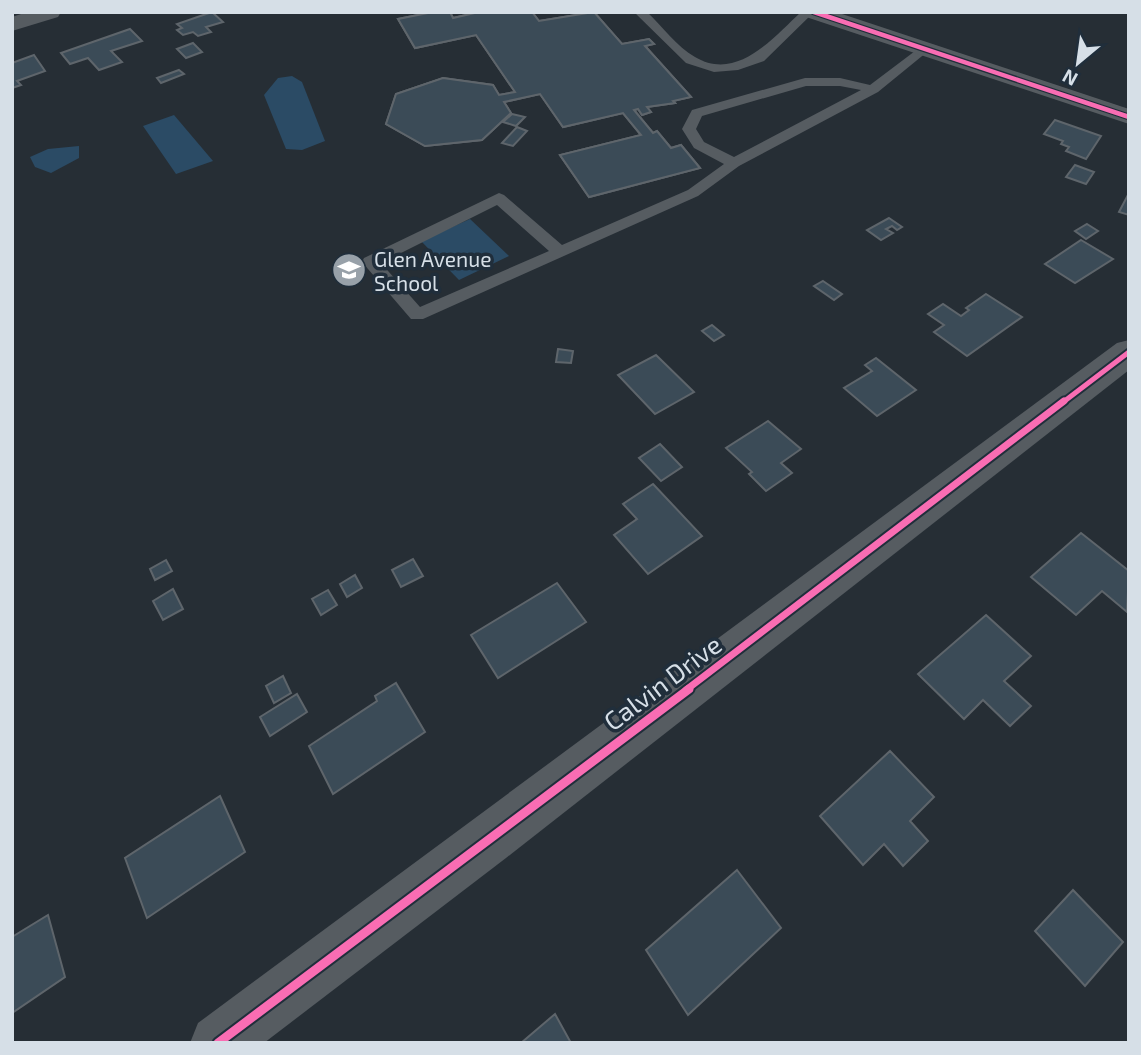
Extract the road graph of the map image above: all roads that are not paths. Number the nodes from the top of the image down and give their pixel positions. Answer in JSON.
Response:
{"nodes":[{"id":1,"x":50,"y":12,"type":"edge"},
{"id":2,"x":640,"y":12,"type":"edge"},
{"id":3,"x":811,"y":12,"type":"edge"},
{"id":4,"x":12,"y":24,"type":"edge"},
{"id":5,"x":923,"y":49,"type":"junction"},
{"id":6,"x":873,"y":89,"type":"junction"},
{"id":7,"x":1129,"y":117,"type":"edge"},
{"id":8,"x":734,"y":163,"type":"junction"},
{"id":9,"x":559,"y":251,"type":"junction"},
{"id":10,"x":1129,"y":352,"type":"edge"},
{"id":11,"x":218,"y":1043,"type":"edge"}],
"edges":[{"from":1,"to":4,"type":"street"},
{"from":2,"to":3,"type":"lane"},
{"from":3,"to":5,"type":"street"},
{"from":5,"to":6,"type":"lane"},
{"from":5,"to":7,"type":"street"},
{"from":6,"to":8,"type":"lane"},
{"from":6,"to":8,"type":"lane"},
{"from":8,"to":9,"type":"lane"},
{"from":9,"to":9,"type":"lane"},
{"from":10,"to":11,"type":"street","name":"Calvin Drive"}]}
